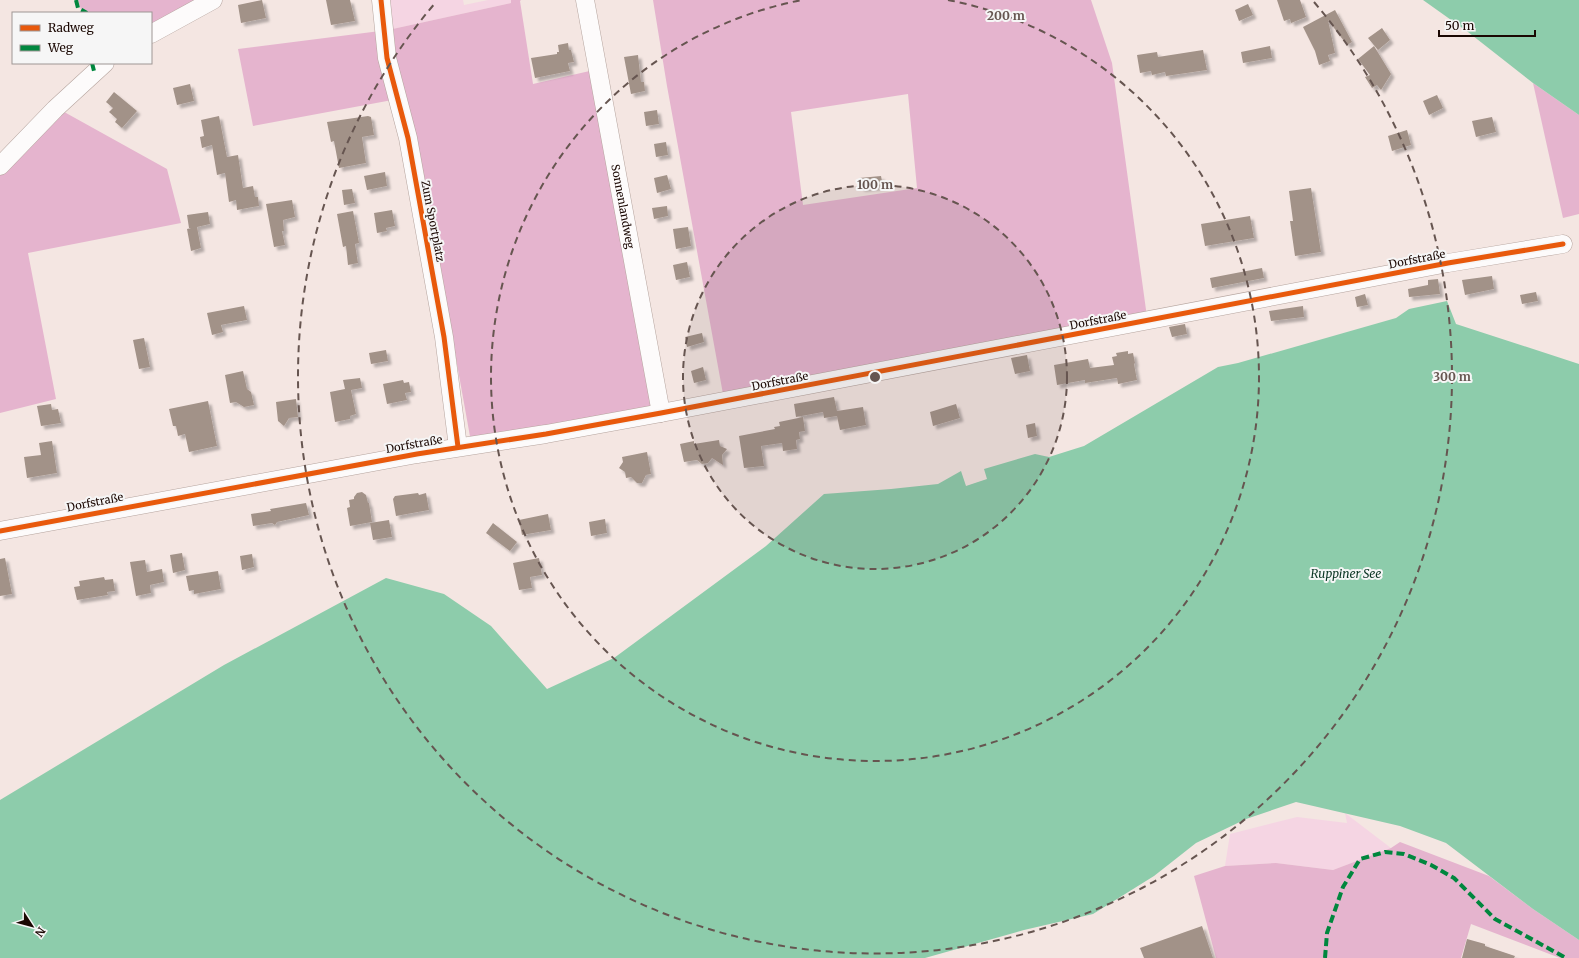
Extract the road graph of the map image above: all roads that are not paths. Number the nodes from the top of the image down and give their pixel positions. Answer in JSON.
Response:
{"nodes":[{"id":1,"x":213,"y":0,"type":"edge"},
{"id":2,"x":381,"y":0,"type":"edge"},
{"id":3,"x":585,"y":0,"type":"edge"},
{"id":4,"x":152,"y":33,"type":"edge"},
{"id":5,"x":100,"y":67,"type":"edge"},
{"id":6,"x":0,"y":166,"type":"edge"},
{"id":7,"x":1563,"y":244,"type":"dead end"},
{"id":8,"x":661,"y":413,"type":"junction"},
{"id":9,"x":458,"y":447,"type":"junction"},
{"id":10,"x":0,"y":531,"type":"edge"}],
"edges":[{"from":1,"to":4,"type":"street"},
{"from":2,"to":9,"type":"street","name":"Zum Sportplatz"},
{"from":3,"to":8,"type":"street","name":"Sonnenlandweg"},
{"from":5,"to":6,"type":"street"},
{"from":7,"to":8,"type":"street","name":"Dorfstraße"},
{"from":8,"to":9,"type":"street","name":"Dorfstraße"},
{"from":9,"to":10,"type":"street","name":"Dorfstraße"}]}
